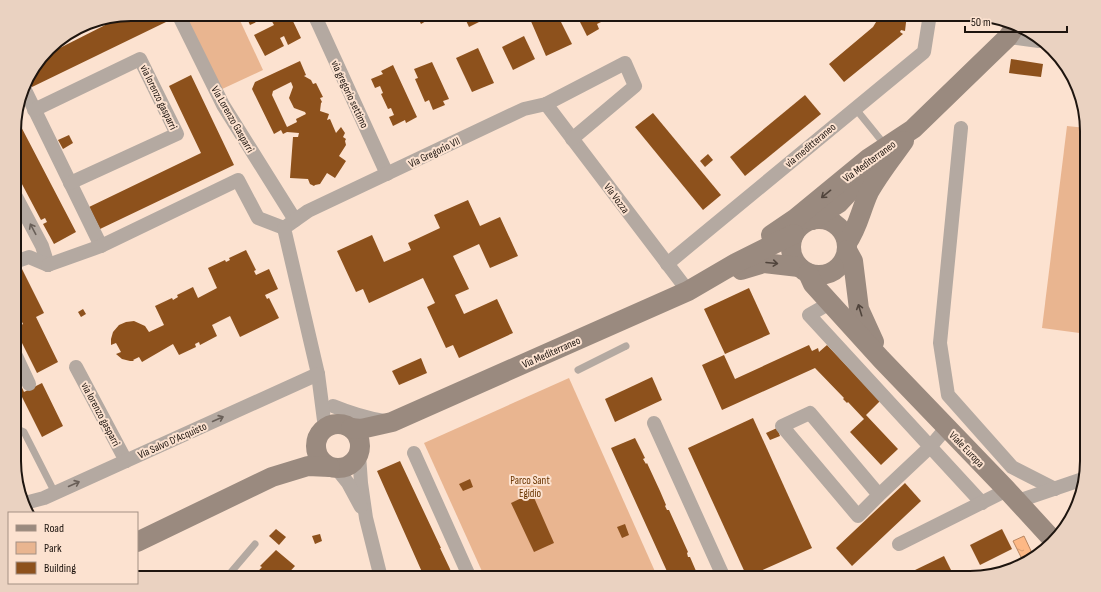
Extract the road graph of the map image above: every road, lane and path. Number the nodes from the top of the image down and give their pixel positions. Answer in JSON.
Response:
{"nodes":[{"id":1,"x":181,"y":21,"type":"edge"},
{"id":2,"x":317,"y":21,"type":"edge"},
{"id":3,"x":929,"y":21,"type":"edge"},
{"id":4,"x":1012,"y":31,"type":"edge"},
{"id":5,"x":1024,"y":36,"type":"edge"},
{"id":6,"x":27,"y":95,"type":"edge"},
{"id":7,"x":546,"y":104,"type":"junction"},
{"id":8,"x":855,"y":108,"type":"junction"},
{"id":9,"x":34,"y":110,"type":"junction"},
{"id":10,"x":962,"y":128,"type":"dead end"},
{"id":11,"x":913,"y":129,"type":"junction"},
{"id":12,"x":572,"y":139,"type":"junction"},
{"id":13,"x":887,"y":147,"type":"junction"},
{"id":14,"x":387,"y":174,"type":"junction"},
{"id":15,"x":70,"y":183,"type":"junction"},
{"id":16,"x":21,"y":206,"type":"edge"},
{"id":17,"x":812,"y":220,"type":"junction"},
{"id":18,"x":290,"y":224,"type":"junction"},
{"id":19,"x":794,"y":234,"type":"junction"},
{"id":20,"x":101,"y":246,"type":"junction"},
{"id":21,"x":847,"y":247,"type":"junction"},
{"id":22,"x":21,"y":260,"type":"edge"},
{"id":23,"x":668,"y":264,"type":"junction"},
{"id":24,"x":48,"y":265,"type":"junction"},
{"id":25,"x":803,"y":270,"type":"junction"},
{"id":26,"x":708,"y":280,"type":"junction"},
{"id":27,"x":688,"y":291,"type":"junction"},
{"id":28,"x":830,"y":303,"type":"junction"},
{"id":29,"x":626,"y":346,"type":"dead end"},
{"id":30,"x":881,"y":359,"type":"junction"},
{"id":31,"x":76,"y":367,"type":"dead end"},
{"id":32,"x":21,"y":369,"type":"edge"},
{"id":33,"x":578,"y":370,"type":"dead end"},
{"id":34,"x":318,"y":374,"type":"junction"},
{"id":35,"x":30,"y":384,"type":"dead end"},
{"id":36,"x":333,"y":406,"type":"junction"},
{"id":37,"x":392,"y":422,"type":"junction"},
{"id":38,"x":654,"y":423,"type":"dead end"},
{"id":39,"x":348,"y":427,"type":"junction"},
{"id":40,"x":946,"y":427,"type":"junction"},
{"id":41,"x":21,"y":431,"type":"edge"},
{"id":42,"x":320,"y":436,"type":"junction"},
{"id":43,"x":930,"y":446,"type":"junction"},
{"id":44,"x":359,"y":452,"type":"junction"},
{"id":45,"x":414,"y":453,"type":"dead end"},
{"id":46,"x":126,"y":461,"type":"junction"},
{"id":47,"x":333,"y":468,"type":"junction"},
{"id":48,"x":272,"y":477,"type":"junction"},
{"id":49,"x":1078,"y":481,"type":"edge"},
{"id":50,"x":1055,"y":489,"type":"junction"},
{"id":51,"x":55,"y":493,"type":"junction"},
{"id":52,"x":879,"y":495,"type":"junction"},
{"id":53,"x":1013,"y":496,"type":"junction"},
{"id":54,"x":29,"y":502,"type":"edge"},
{"id":55,"x":982,"y":503,"type":"junction"},
{"id":56,"x":366,"y":518,"type":"junction"},
{"id":57,"x":1050,"y":537,"type":"edge"},
{"id":58,"x":138,"y":542,"type":"edge"},
{"id":59,"x":255,"y":544,"type":"dead end"},
{"id":60,"x":899,"y":544,"type":"dead end"},
{"id":61,"x":232,"y":571,"type":"edge"},
{"id":62,"x":379,"y":571,"type":"edge"},
{"id":63,"x":467,"y":571,"type":"edge"},
{"id":64,"x":721,"y":571,"type":"edge"}],
"edges":[{"from":1,"to":18,"type":"street","name":"Via Lorenzo Gasparri"},
{"from":2,"to":14,"type":"street","name":"via gregorio settimo"},
{"from":3,"to":8,"type":"street","name":"via meditteraneo"},
{"from":4,"to":5,"type":"street"},
{"from":4,"to":11,"type":"main road","name":"Via Mediterraneo"},
{"from":6,"to":9,"type":"street"},
{"from":7,"to":12,"type":"street","name":"Via Vozza"},
{"from":7,"to":12,"type":"street","name":"Via Gregorio VII"},
{"from":7,"to":14,"type":"street","name":"Via Gregorio VII"},
{"from":8,"to":13,"type":"lane"},
{"from":8,"to":23,"type":"street","name":"via meditteraneo"},
{"from":9,"to":15,"type":"street"},
{"from":9,"to":15,"type":"street","name":"via lorenzo gasparri"},
{"from":10,"to":50,"type":"street"},
{"from":11,"to":13,"type":"main road","name":"Via Mediterraneo"},
{"from":11,"to":17,"type":"main road"},
{"from":11,"to":21,"type":"main road"},
{"from":12,"to":23,"type":"street","name":"Via Vozza"},
{"from":13,"to":26,"type":"main road","name":"Via Mediterraneo","one_way":true},
{"from":14,"to":18,"type":"street","name":"Via Gregorio VII"},
{"from":15,"to":20,"type":"street"},
{"from":24,"to":16,"type":"street","one_way":true},
{"from":17,"to":19,"type":"main road"},
{"from":17,"to":21,"type":"main road"},
{"from":18,"to":20,"type":"street"},
{"from":18,"to":34,"type":"street"},
{"from":19,"to":25,"type":"main road"},
{"from":19,"to":26,"type":"main road","name":"Via Mediterraneo"},
{"from":20,"to":24,"type":"street"},
{"from":21,"to":25,"type":"main road"},
{"from":30,"to":21,"type":"main road","one_way":true},
{"from":22,"to":24,"type":"street"},
{"from":23,"to":27,"type":"street","name":"Via Vozza"},
{"from":26,"to":25,"type":"main road","name":"Via Mediterraneo","one_way":true},
{"from":25,"to":28,"type":"main road","name":"Viale Europa"},
{"from":26,"to":27,"type":"main road","name":"Via Mediterraneo"},
{"from":27,"to":37,"type":"main road","name":"Via Mediterraneo"},
{"from":28,"to":30,"type":"main road","name":"Viale Europa"},
{"from":28,"to":43,"type":"street"},
{"from":29,"to":33,"type":"lane"},
{"from":30,"to":40,"type":"main road","name":"Viale Europa"},
{"from":31,"to":46,"type":"street","name":"via lorenzo gasparri"},
{"from":32,"to":35,"type":"street"},
{"from":34,"to":36,"type":"street"},
{"from":34,"to":42,"type":"street"},
{"from":46,"to":34,"type":"street","name":"Via Salvo D'Acquisto","one_way":true},
{"from":36,"to":37,"type":"street"},
{"from":36,"to":39,"type":"street"},
{"from":37,"to":39,"type":"main road","name":"Via Mediterraneo"},
{"from":37,"to":44,"type":"main road","name":"Via Mediterraneo"},
{"from":38,"to":64,"type":"street"},
{"from":39,"to":42,"type":"main road"},
{"from":39,"to":44,"type":"main road"},
{"from":40,"to":43,"type":"street"},
{"from":40,"to":53,"type":"main road","name":"Viale Europa"},
{"from":41,"to":51,"type":"lane"},
{"from":42,"to":47,"type":"main road"},
{"from":42,"to":48,"type":"main road"},
{"from":43,"to":52,"type":"street"},
{"from":43,"to":55,"type":"street"},
{"from":44,"to":47,"type":"main road"},
{"from":44,"to":56,"type":"street"},
{"from":45,"to":63,"type":"street"},
{"from":51,"to":46,"type":"street","name":"Via Salvo D'Acquisto","one_way":true},
{"from":47,"to":48,"type":"main road"},
{"from":47,"to":56,"type":"street"},
{"from":48,"to":58,"type":"main road"},
{"from":49,"to":50,"type":"street"},
{"from":50,"to":53,"type":"street"},
{"from":51,"to":54,"type":"street","name":"Via Salvo D'Acquisto"},
{"from":52,"to":52,"type":"street"},
{"from":53,"to":55,"type":"street"},
{"from":53,"to":57,"type":"main road","name":"Viale Europa"},
{"from":55,"to":60,"type":"street"},
{"from":56,"to":62,"type":"street"},
{"from":59,"to":61,"type":"lane"}]}
